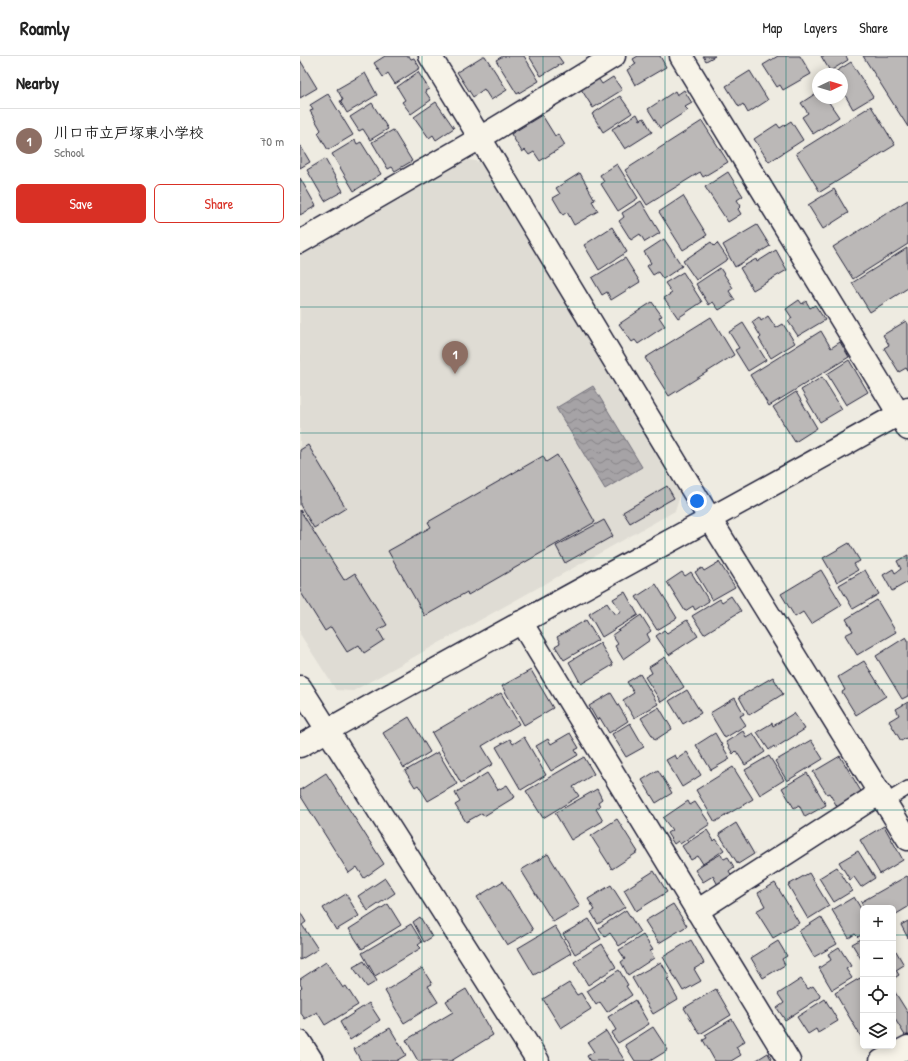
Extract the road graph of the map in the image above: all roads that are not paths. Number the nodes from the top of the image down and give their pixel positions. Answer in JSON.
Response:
{"nodes":[{"id":1,"x":430,"y":56,"type":"edge"},
{"id":2,"x":614,"y":56,"type":"edge"},
{"id":3,"x":681,"y":56,"type":"edge"},
{"id":4,"x":480,"y":138,"type":"junction"},
{"id":5,"x":300,"y":242,"type":"edge"},
{"id":6,"x":905,"y":418,"type":"edge"},
{"id":7,"x":710,"y":519,"type":"junction"},
{"id":8,"x":521,"y":622,"type":"junction"},
{"id":9,"x":300,"y":687,"type":"edge"},
{"id":10,"x":328,"y":730,"type":"junction"},
{"id":11,"x":300,"y":746,"type":"edge"},
{"id":12,"x":908,"y":788,"type":"edge"},
{"id":13,"x":882,"y":798,"type":"junction"},
{"id":14,"x":908,"y":839,"type":"edge"},
{"id":15,"x":697,"y":910,"type":"junction"},
{"id":16,"x":300,"y":1042,"type":"edge"},
{"id":17,"x":908,"y":1047,"type":"edge"},
{"id":18,"x":312,"y":1061,"type":"edge"},
{"id":19,"x":538,"y":1061,"type":"edge"},
{"id":20,"x":788,"y":1061,"type":"edge"},
{"id":21,"x":881,"y":1061,"type":"edge"}],
"edges":[{"from":1,"to":4,"type":"street"},
{"from":2,"to":4,"type":"street"},
{"from":3,"to":6,"type":"street"},
{"from":4,"to":5,"type":"street"},
{"from":4,"to":7,"type":"street"},
{"from":6,"to":7,"type":"street"},
{"from":7,"to":8,"type":"street"},
{"from":7,"to":13,"type":"street"},
{"from":8,"to":10,"type":"street"},
{"from":8,"to":15,"type":"street"},
{"from":9,"to":10,"type":"street"},
{"from":10,"to":11,"type":"street"},
{"from":10,"to":19,"type":"street"},
{"from":12,"to":13,"type":"lane"},
{"from":13,"to":14,"type":"street"},
{"from":13,"to":15,"type":"street"},
{"from":15,"to":20,"type":"street"},
{"from":16,"to":18,"type":"street"},
{"from":17,"to":21,"type":"street"}]}
